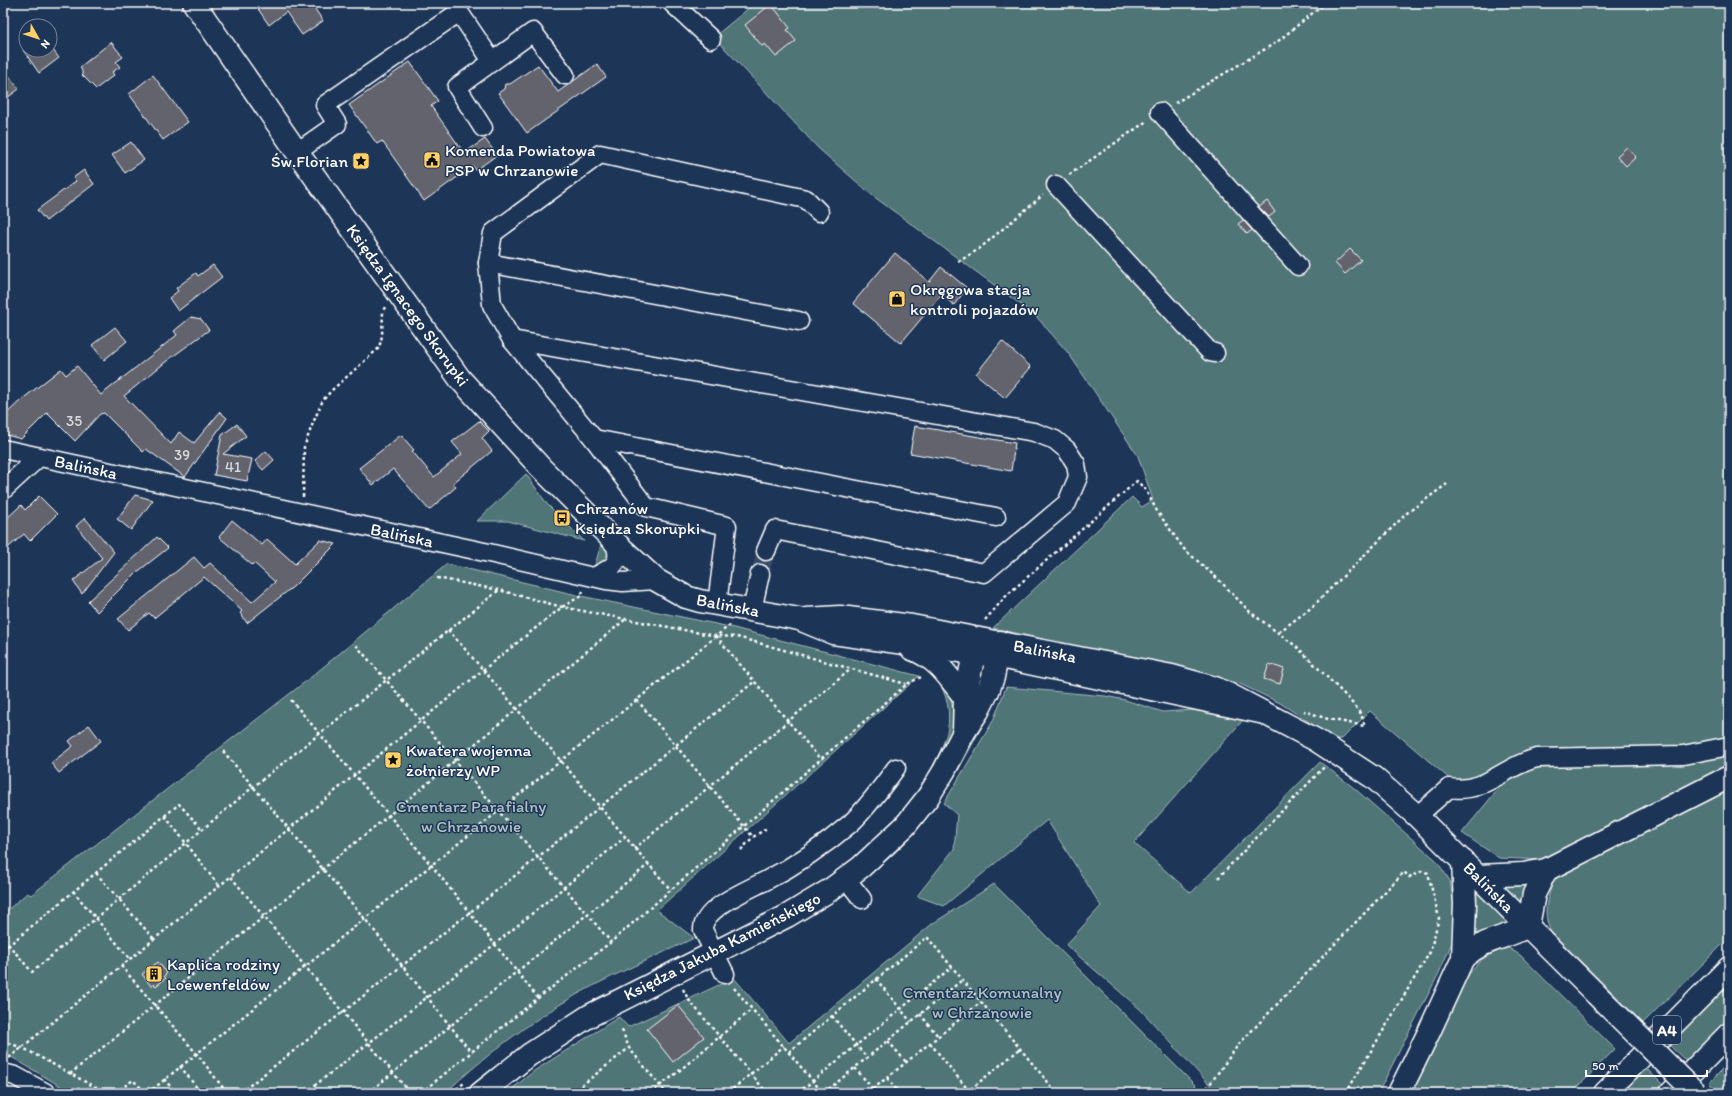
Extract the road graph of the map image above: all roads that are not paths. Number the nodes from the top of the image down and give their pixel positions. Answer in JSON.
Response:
{"nodes":[{"id":1,"x":194,"y":3,"type":"edge"},
{"id":2,"x":672,"y":3,"type":"edge"},
{"id":3,"x":710,"y":40,"type":"dead end"},
{"id":4,"x":492,"y":61,"type":"junction"},
{"id":5,"x":565,"y":75,"type":"dead end"},
{"id":6,"x":1160,"y":112,"type":"road end"},
{"id":7,"x":483,"y":128,"type":"dead end"},
{"id":8,"x":297,"y":152,"type":"junction"},
{"id":9,"x":1056,"y":185,"type":"road end"},
{"id":10,"x":819,"y":212,"type":"dead end"},
{"id":11,"x":488,"y":263,"type":"junction"},
{"id":12,"x":1298,"y":266,"type":"dead end"},
{"id":13,"x":799,"y":321,"type":"dead end"},
{"id":14,"x":512,"y":340,"type":"junction"},
{"id":15,"x":1215,"y":353,"type":"dead end"},
{"id":16,"x":594,"y":439,"type":"junction"},
{"id":17,"x":3,"y":449,"type":"edge"},
{"id":18,"x":39,"y":457,"type":"junction"},
{"id":19,"x":3,"y":490,"type":"edge"},
{"id":20,"x":996,"y":517,"type":"dead end"},
{"id":21,"x":614,"y":541,"type":"junction"},
{"id":22,"x":766,"y":551,"type":"tunnel mouth"},
{"id":23,"x":760,"y":574,"type":"tunnel mouth"},
{"id":24,"x":656,"y":580,"type":"junction"},
{"id":25,"x":590,"y":582,"type":"junction"},
{"id":26,"x":717,"y":604,"type":"junction"},
{"id":27,"x":752,"y":610,"type":"junction"},
{"id":28,"x":799,"y":619,"type":"junction"},
{"id":29,"x":896,"y":643,"type":"junction"},
{"id":30,"x":998,"y":649,"type":"junction"},
{"id":31,"x":973,"y":654,"type":"junction"},
{"id":32,"x":965,"y":698,"type":"junction"},
{"id":33,"x":964,"y":732,"type":"junction"},
{"id":34,"x":1729,"y":746,"type":"edge"},
{"id":35,"x":896,"y":768,"type":"dead end"},
{"id":36,"x":1729,"y":777,"type":"edge"},
{"id":37,"x":1417,"y":816,"type":"junction"},
{"id":38,"x":1463,"y":861,"type":"junction"},
{"id":39,"x":1546,"y":870,"type":"junction"},
{"id":40,"x":1478,"y":876,"type":"junction"},
{"id":41,"x":846,"y":879,"type":"junction"},
{"id":42,"x":862,"y":899,"type":"dead end"},
{"id":43,"x":1528,"y":926,"type":"junction"},
{"id":44,"x":714,"y":953,"type":"junction"},
{"id":45,"x":1462,"y":958,"type":"junction"},
{"id":46,"x":1729,"y":968,"type":"edge"},
{"id":47,"x":725,"y":974,"type":"road end"},
{"id":48,"x":1729,"y":1034,"type":"edge"},
{"id":49,"x":7,"y":1073,"type":"edge"},
{"id":50,"x":46,"y":1093,"type":"edge"},
{"id":51,"x":481,"y":1093,"type":"edge"},
{"id":52,"x":1399,"y":1093,"type":"edge"},
{"id":53,"x":1605,"y":1093,"type":"edge"},
{"id":54,"x":1671,"y":1093,"type":"edge"},
{"id":55,"x":1696,"y":1093,"type":"edge"}],
"edges":[{"from":1,"to":8,"type":"main road","name":"Księdza Ignacego Skorupki"},
{"from":2,"to":3,"type":"street"},
{"from":4,"to":5,"type":"street"},
{"from":4,"to":7,"type":"street"},
{"from":4,"to":8,"type":"street"},
{"from":6,"to":12,"type":"street"},
{"from":8,"to":21,"type":"main road","name":"Księdza Ignacego Skorupki"},
{"from":9,"to":15,"type":"street"},
{"from":10,"to":11,"type":"street"},
{"from":11,"to":13,"type":"street"},
{"from":11,"to":14,"type":"street"},
{"from":14,"to":16,"type":"street"},
{"from":14,"to":22,"type":"street"},
{"from":16,"to":20,"type":"street"},
{"from":16,"to":26,"type":"street"},
{"from":17,"to":18,"type":"street","name":"Balińska"},
{"from":18,"to":19,"type":"street"},
{"from":18,"to":25,"type":"street","name":"Balińska"},
{"from":21,"to":24,"type":"main road","name":"Księdza Ignacego Skorupki"},
{"from":21,"to":25,"type":"street"},
{"from":23,"to":27,"type":"street"},
{"from":24,"to":25,"type":"street","name":"Balińska"},
{"from":24,"to":26,"type":"main road","name":"Balińska"},
{"from":26,"to":27,"type":"main road","name":"Balińska"},
{"from":27,"to":28,"type":"main road","name":"Balińska"},
{"from":28,"to":29,"type":"main road","name":"Balińska"},
{"from":28,"to":31,"type":"main road","name":"Balińska"},
{"from":29,"to":31,"type":"main road","name":"Balińska"},
{"from":29,"to":32,"type":"main road"},
{"from":30,"to":31,"type":"main road","name":"Balińska"},
{"from":30,"to":33,"type":"main road","name":"Księdza Jakuba Kamieńskiego"},
{"from":30,"to":37,"type":"main road","name":"Balińska"},
{"from":31,"to":32,"type":"main road","name":"Księdza Jakuba Kamieńskiego"},
{"from":32,"to":33,"type":"main road","name":"Księdza Jakuba Kamieńskiego"},
{"from":33,"to":41,"type":"main road","name":"Księdza Jakuba Kamieńskiego"},
{"from":34,"to":37,"type":"street"},
{"from":35,"to":44,"type":"street"},
{"from":36,"to":39,"type":"main road"},
{"from":37,"to":38,"type":"main road","name":"Balińska"},
{"from":38,"to":40,"type":"main road","name":"Balińska"},
{"from":38,"to":45,"type":"main road"},
{"from":39,"to":40,"type":"main road"},
{"from":39,"to":43,"type":"main road"},
{"from":40,"to":43,"type":"main road","name":"Balińska"},
{"from":41,"to":42,"type":"street"},
{"from":41,"to":44,"type":"main road","name":"Księdza Jakuba Kamieńskiego"},
{"from":43,"to":45,"type":"main road"},
{"from":43,"to":55,"type":"main road","name":"Balińska","bridge":true},
{"from":44,"to":47,"type":"street"},
{"from":44,"to":51,"type":"main road","name":"Księdza Jakuba Kamieńskiego"},
{"from":45,"to":52,"type":"main road"},
{"from":46,"to":53,"type":"main road","number":"A4"},
{"from":48,"to":54,"type":"main road"},
{"from":49,"to":50,"type":"street"}]}
